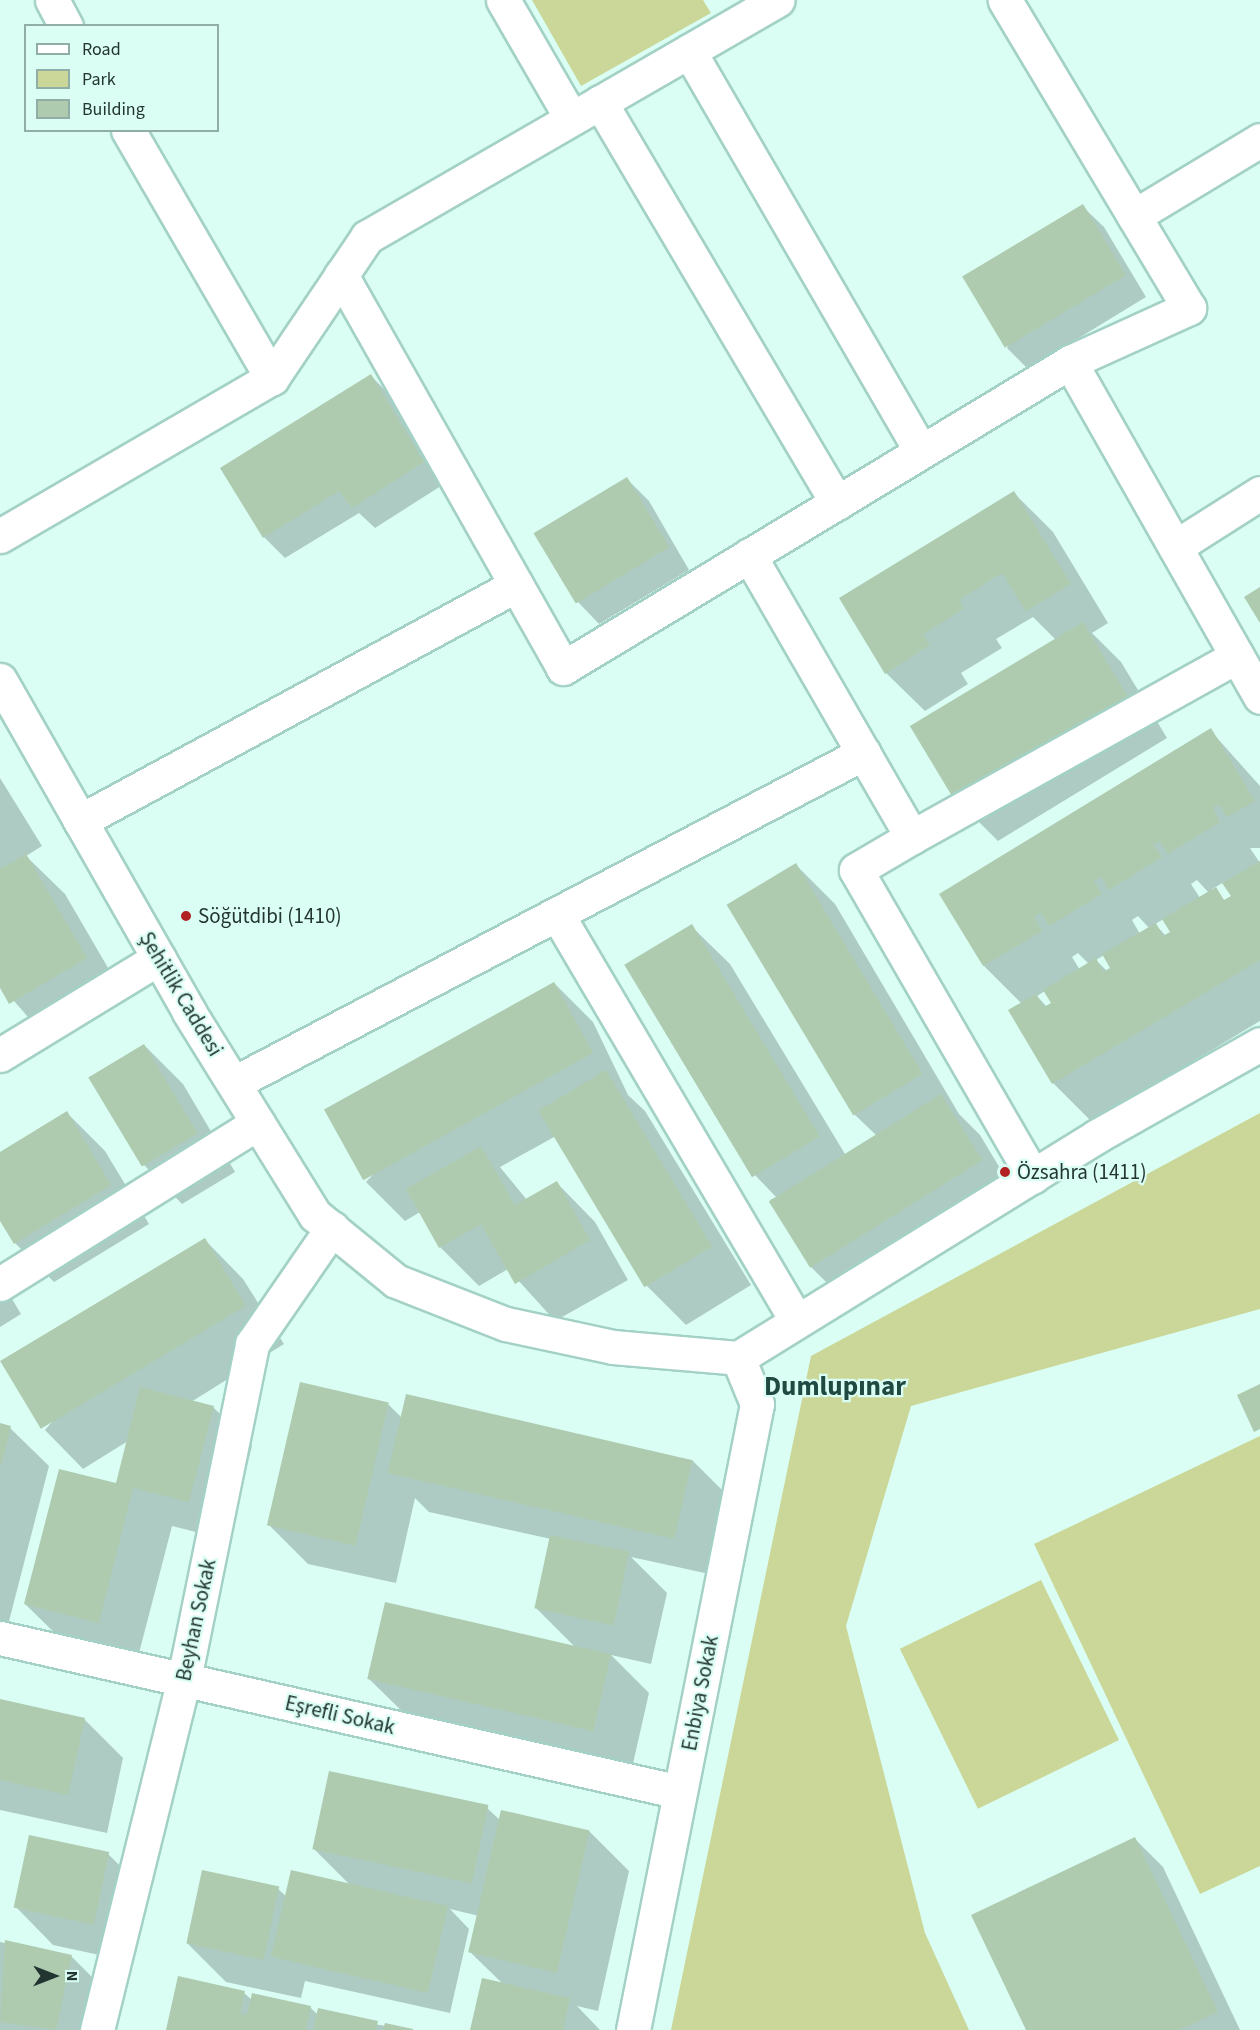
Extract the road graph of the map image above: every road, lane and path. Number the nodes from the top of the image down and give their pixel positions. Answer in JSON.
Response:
{"nodes":[{"id":1,"x":52,"y":0,"type":"edge"},
{"id":2,"x":503,"y":0,"type":"edge"},
{"id":3,"x":778,"y":0,"type":"edge"},
{"id":4,"x":1005,"y":0,"type":"edge"},
{"id":5,"x":732,"y":11,"type":"edge"},
{"id":6,"x":65,"y":24,"type":"edge"},
{"id":7,"x":689,"y":51,"type":"junction"},
{"id":8,"x":600,"y":102,"type":"junction"},
{"id":9,"x":572,"y":118,"type":"junction"},
{"id":10,"x":129,"y":132,"type":"edge"},
{"id":11,"x":1260,"y":140,"type":"edge"},
{"id":12,"x":1134,"y":216,"type":"junction"},
{"id":13,"x":341,"y":275,"type":"junction"},
{"id":14,"x":1070,"y":362,"type":"junction"},
{"id":15,"x":272,"y":378,"type":"junction"},
{"id":16,"x":921,"y":452,"type":"junction"},
{"id":17,"x":1260,"y":493,"type":"edge"},
{"id":18,"x":837,"y":503,"type":"junction"},
{"id":19,"x":0,"y":536,"type":"edge"},
{"id":20,"x":1175,"y":547,"type":"junction"},
{"id":21,"x":749,"y":555,"type":"junction"},
{"id":22,"x":516,"y":585,"type":"junction"},
{"id":23,"x":1237,"y":656,"type":"junction"},
{"id":24,"x":0,"y":680,"type":"edge"},
{"id":25,"x":1260,"y":697,"type":"edge"},
{"id":26,"x":864,"y":753,"type":"junction"},
{"id":27,"x":80,"y":821,"type":"junction"},
{"id":28,"x":912,"y":837,"type":"junction"},
{"id":29,"x":557,"y":914,"type":"junction"},
{"id":30,"x":159,"y":958,"type":"junction"},
{"id":31,"x":1260,"y":1044,"type":"edge"},
{"id":32,"x":0,"y":1055,"type":"edge"},
{"id":33,"x":234,"y":1083,"type":"junction"},
{"id":34,"x":258,"y":1123,"type":"junction"},
{"id":35,"x":1033,"y":1176,"type":"junction"},
{"id":36,"x":332,"y":1228,"type":"junction"},
{"id":37,"x":0,"y":1284,"type":"edge"},
{"id":38,"x":797,"y":1322,"type":"junction"},
{"id":39,"x":738,"y":1358,"type":"junction"},
{"id":40,"x":0,"y":1638,"type":"edge"},
{"id":41,"x":184,"y":1679,"type":"junction"},
{"id":42,"x":680,"y":1792,"type":"junction"},
{"id":43,"x":97,"y":2030,"type":"edge"},
{"id":44,"x":633,"y":2030,"type":"edge"}],
"edges":[{"from":1,"to":6,"type":"street"},
{"from":2,"to":9,"type":"street"},
{"from":3,"to":5,"type":"street"},
{"from":4,"to":12,"type":"street"},
{"from":5,"to":7,"type":"street"},
{"from":7,"to":8,"type":"street"},
{"from":7,"to":16,"type":"street"},
{"from":8,"to":9,"type":"street"},
{"from":8,"to":18,"type":"street"},
{"from":9,"to":13,"type":"street"},
{"from":10,"to":15,"type":"street"},
{"from":11,"to":12,"type":"street"},
{"from":12,"to":14,"type":"street"},
{"from":13,"to":15,"type":"street"},
{"from":13,"to":22,"type":"street"},
{"from":14,"to":16,"type":"street"},
{"from":14,"to":20,"type":"street"},
{"from":15,"to":19,"type":"street"},
{"from":16,"to":18,"type":"street"},
{"from":17,"to":20,"type":"street"},
{"from":18,"to":21,"type":"street"},
{"from":20,"to":23,"type":"street"},
{"from":21,"to":22,"type":"street"},
{"from":21,"to":26,"type":"street"},
{"from":22,"to":27,"type":"street"},
{"from":23,"to":25,"type":"street"},
{"from":23,"to":28,"type":"street"},
{"from":24,"to":27,"type":"street","name":"Şehitlik Caddesi"},
{"from":26,"to":28,"type":"street"},
{"from":26,"to":29,"type":"street"},
{"from":27,"to":30,"type":"street","name":"Şehitlik Caddesi"},
{"from":28,"to":35,"type":"street"},
{"from":29,"to":33,"type":"street"},
{"from":29,"to":38,"type":"street"},
{"from":30,"to":32,"type":"street"},
{"from":30,"to":33,"type":"street","name":"Şehitlik Caddesi"},
{"from":31,"to":35,"type":"street"},
{"from":33,"to":34,"type":"street","name":"Şehitlik Caddesi"},
{"from":34,"to":36,"type":"street","name":"Şehitlik Caddesi"},
{"from":34,"to":37,"type":"street"},
{"from":35,"to":38,"type":"street"},
{"from":36,"to":39,"type":"street","name":"Şehitlik Caddesi"},
{"from":36,"to":41,"type":"street","name":"Beyhan Sokak"},
{"from":38,"to":39,"type":"street"},
{"from":39,"to":42,"type":"street","name":"Enbiya Sokak"},
{"from":40,"to":41,"type":"street","name":"Eşrefli Sokak"},
{"from":41,"to":42,"type":"street","name":"Eşrefli Sokak"},
{"from":41,"to":43,"type":"street","name":"Beyhan Sokak"},
{"from":42,"to":44,"type":"street","name":"Enbiya Sokak"}]}
